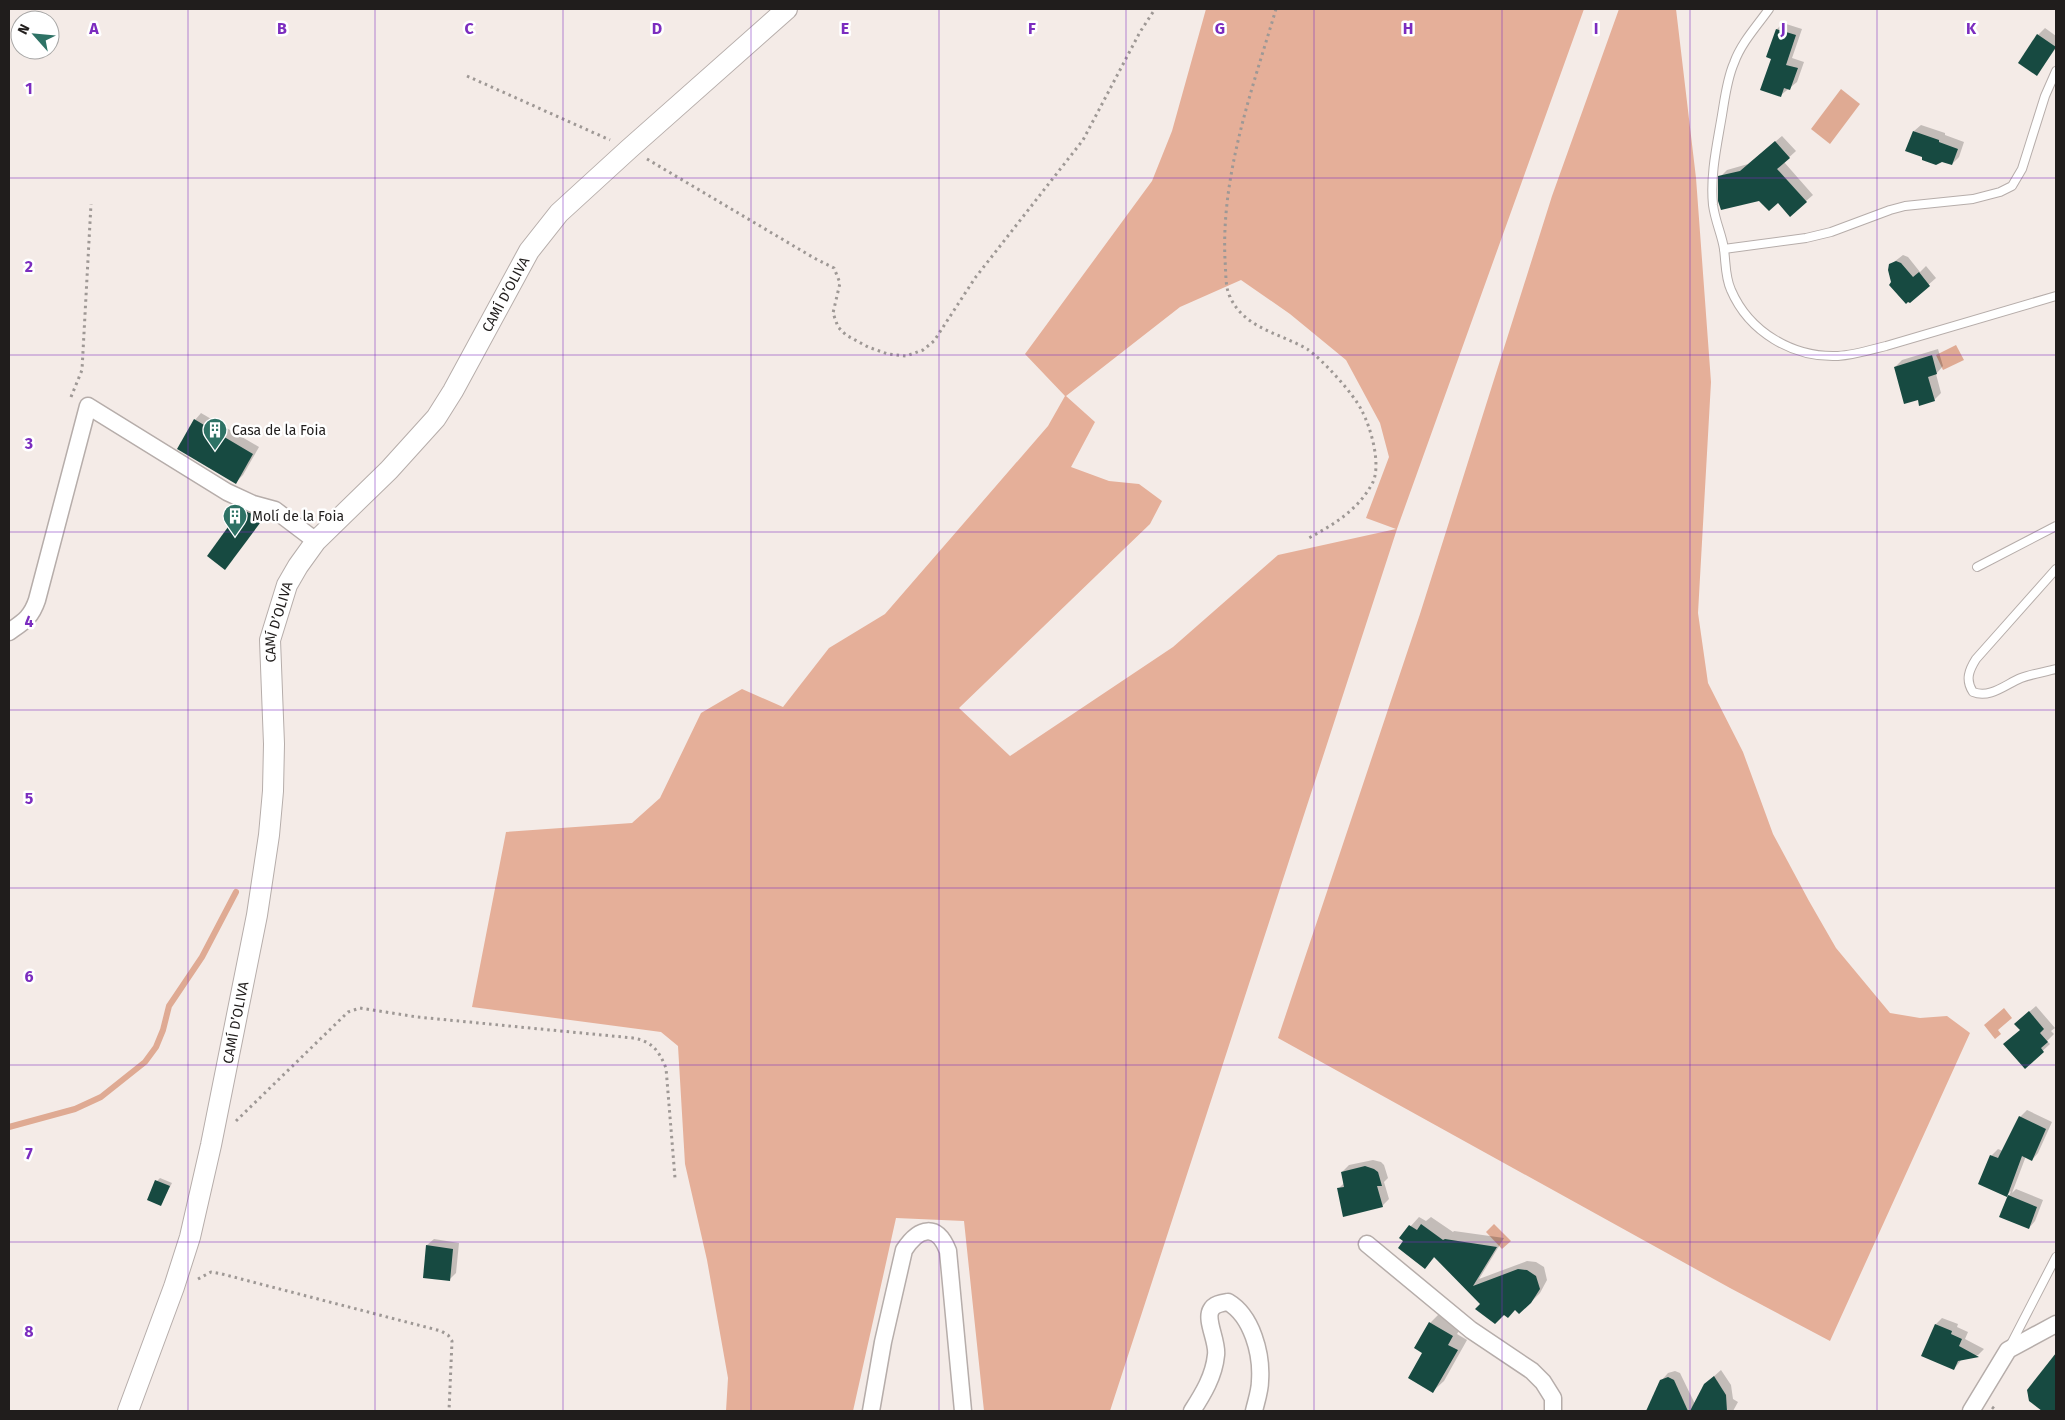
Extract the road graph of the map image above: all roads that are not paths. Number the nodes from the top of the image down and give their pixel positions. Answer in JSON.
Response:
{"nodes":[{"id":1,"x":787,"y":9,"type":"edge"},
{"id":2,"x":1769,"y":9,"type":"edge"},
{"id":3,"x":2056,"y":71,"type":"edge"},
{"id":4,"x":1724,"y":249,"type":"junction"},
{"id":5,"x":2056,"y":296,"type":"edge"},
{"id":6,"x":2056,"y":526,"type":"edge"},
{"id":7,"x":316,"y":541,"type":"junction"},
{"id":8,"x":1977,"y":567,"type":"dead end"},
{"id":9,"x":2056,"y":569,"type":"edge"},
{"id":10,"x":9,"y":632,"type":"edge"},
{"id":11,"x":2056,"y":669,"type":"edge"},
{"id":12,"x":1368,"y":1244,"type":"dead end"},
{"id":13,"x":2056,"y":1256,"type":"edge"},
{"id":14,"x":2056,"y":1324,"type":"edge"},
{"id":15,"x":2008,"y":1350,"type":"junction"},
{"id":16,"x":128,"y":1411,"type":"edge"},
{"id":17,"x":871,"y":1411,"type":"edge"},
{"id":18,"x":963,"y":1411,"type":"edge"},
{"id":19,"x":1192,"y":1411,"type":"edge"},
{"id":20,"x":1254,"y":1411,"type":"edge"},
{"id":21,"x":1553,"y":1411,"type":"edge"},
{"id":22,"x":1971,"y":1411,"type":"edge"}],
"edges":[{"from":1,"to":7,"type":"street","name":"CAMÍ D’OLIVA"},
{"from":2,"to":4,"type":"lane"},
{"from":3,"to":4,"type":"lane"},
{"from":4,"to":5,"type":"lane"},
{"from":6,"to":8,"type":"lane"},
{"from":7,"to":10,"type":"street"},
{"from":7,"to":16,"type":"street","name":"CAMÍ D’OLIVA"},
{"from":9,"to":11,"type":"lane"},
{"from":12,"to":21,"type":"street"},
{"from":13,"to":15,"type":"lane"},
{"from":14,"to":15,"type":"street"},
{"from":15,"to":22,"type":"street"},
{"from":17,"to":18,"type":"street"},
{"from":19,"to":20,"type":"street"}]}
